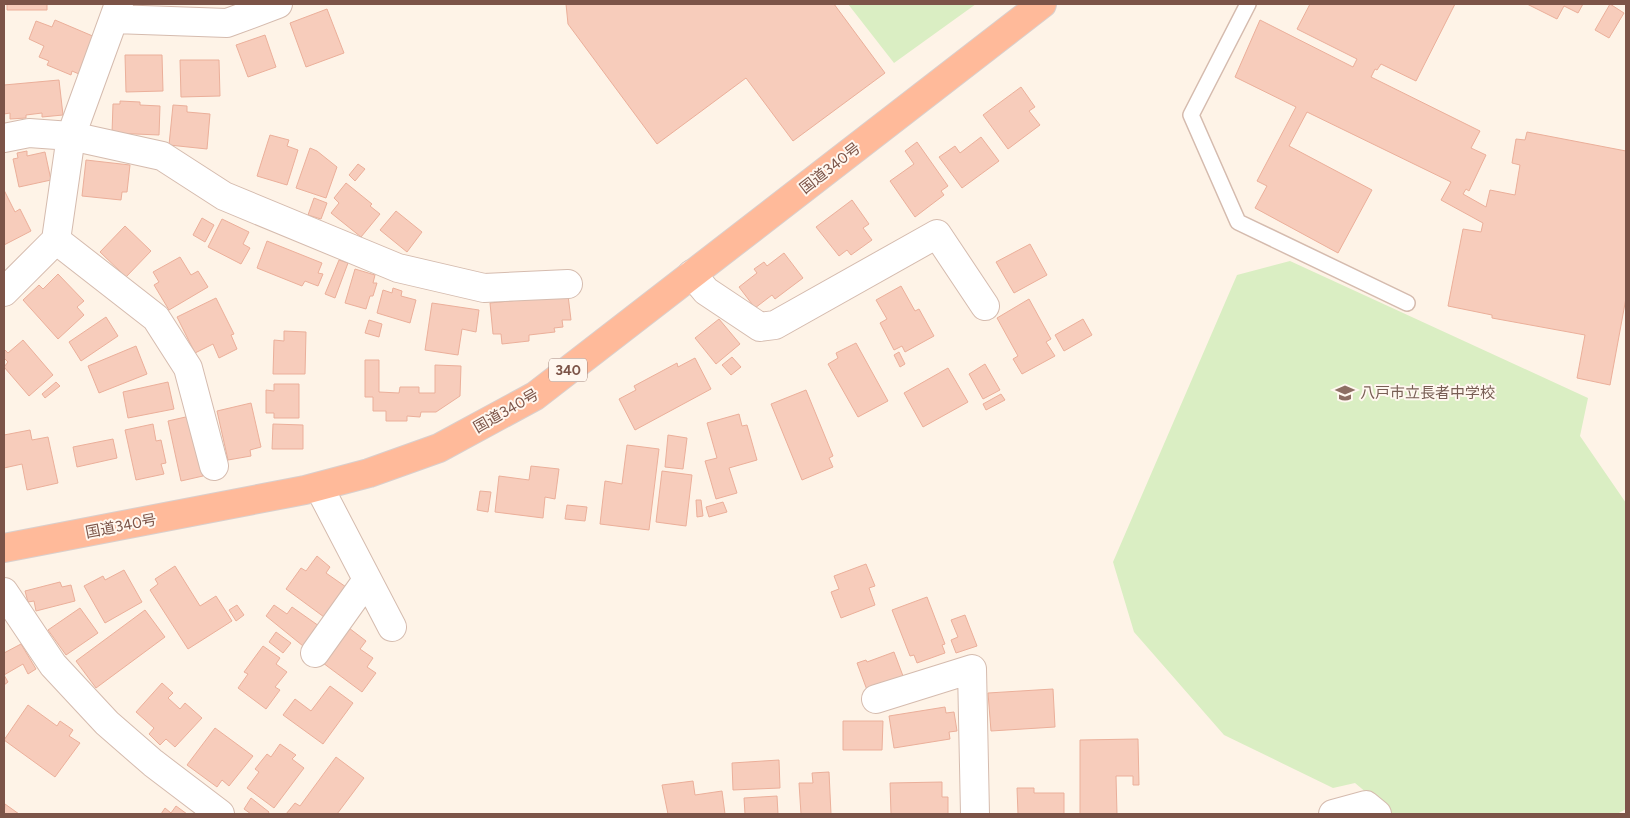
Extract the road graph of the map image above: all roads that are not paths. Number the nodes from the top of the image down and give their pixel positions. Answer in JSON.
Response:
{"nodes":[{"id":1,"x":278,"y":4,"type":"edge"},
{"id":2,"x":1042,"y":4,"type":"edge"},
{"id":3,"x":1248,"y":4,"type":"edge"},
{"id":4,"x":116,"y":11,"type":"edge"},
{"id":5,"x":71,"y":136,"type":"junction"},
{"id":6,"x":4,"y":138,"type":"edge"},
{"id":7,"x":56,"y":240,"type":"junction"},
{"id":8,"x":692,"y":274,"type":"junction"},
{"id":9,"x":568,"y":284,"type":"dead end"},
{"id":10,"x":4,"y":292,"type":"edge"},
{"id":11,"x":1407,"y":304,"type":"dead end"},
{"id":12,"x":985,"y":306,"type":"dead end"},
{"id":13,"x":214,"y":466,"type":"dead end"},
{"id":14,"x":319,"y":487,"type":"junction"},
{"id":15,"x":4,"y":548,"type":"edge"},
{"id":16,"x":367,"y":580,"type":"junction"},
{"id":17,"x":4,"y":592,"type":"edge"},
{"id":18,"x":392,"y":627,"type":"dead end"},
{"id":19,"x":315,"y":653,"type":"dead end"},
{"id":20,"x":876,"y":700,"type":"dead end"},
{"id":21,"x":220,"y":814,"type":"edge"},
{"id":22,"x":975,"y":814,"type":"edge"},
{"id":23,"x":1333,"y":814,"type":"edge"},
{"id":24,"x":1377,"y":814,"type":"edge"}],
"edges":[{"from":1,"to":4,"type":"street"},
{"from":2,"to":8,"type":"highway","name":"国道340号","number":"340"},
{"from":3,"to":11,"type":"lane"},
{"from":4,"to":5,"type":"street"},
{"from":5,"to":6,"type":"street"},
{"from":5,"to":7,"type":"street"},
{"from":5,"to":9,"type":"street"},
{"from":7,"to":10,"type":"street"},
{"from":7,"to":13,"type":"street"},
{"from":8,"to":12,"type":"street"},
{"from":8,"to":14,"type":"highway","name":"国道340号","number":"340"},
{"from":14,"to":15,"type":"highway","name":"国道340号","number":"340"},
{"from":14,"to":16,"type":"street"},
{"from":16,"to":18,"type":"street"},
{"from":16,"to":19,"type":"street"},
{"from":17,"to":21,"type":"street"},
{"from":20,"to":22,"type":"street"},
{"from":23,"to":24,"type":"street"}]}
